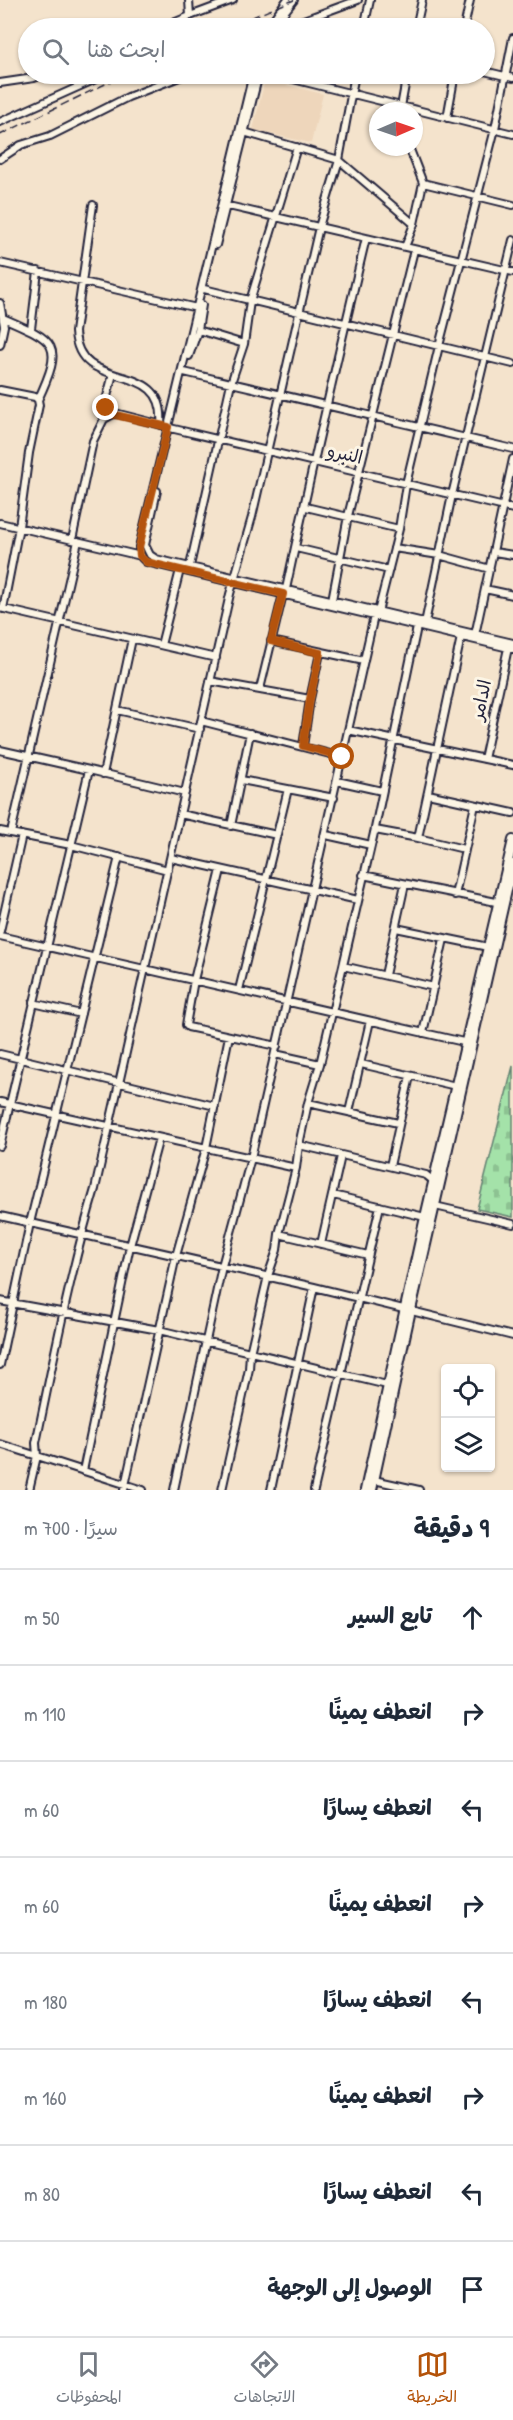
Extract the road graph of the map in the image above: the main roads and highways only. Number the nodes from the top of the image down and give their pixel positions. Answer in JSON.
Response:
{"nodes":[{"id":1,"x":513,"y":840,"type":"edge"},
{"id":2,"x":513,"y":864,"type":"edge"},
{"id":3,"x":501,"y":903,"type":"junction"},
{"id":4,"x":468,"y":1043,"type":"junction"},
{"id":5,"x":437,"y":1183,"type":"junction"},
{"id":6,"x":407,"y":1309,"type":"junction"},
{"id":7,"x":365,"y":1490,"type":"edge"},
{"id":8,"x":372,"y":1490,"type":"edge"}],
"edges":[{"from":1,"to":3,"type":"main road"},
{"from":2,"to":3,"type":"main road"},
{"from":3,"to":4,"type":"main road"},
{"from":3,"to":4,"type":"main road"},
{"from":4,"to":5,"type":"main road"},
{"from":4,"to":5,"type":"main road"},
{"from":5,"to":6,"type":"main road"},
{"from":5,"to":6,"type":"main road"},
{"from":6,"to":7,"type":"main road"},
{"from":6,"to":8,"type":"main road"}]}
